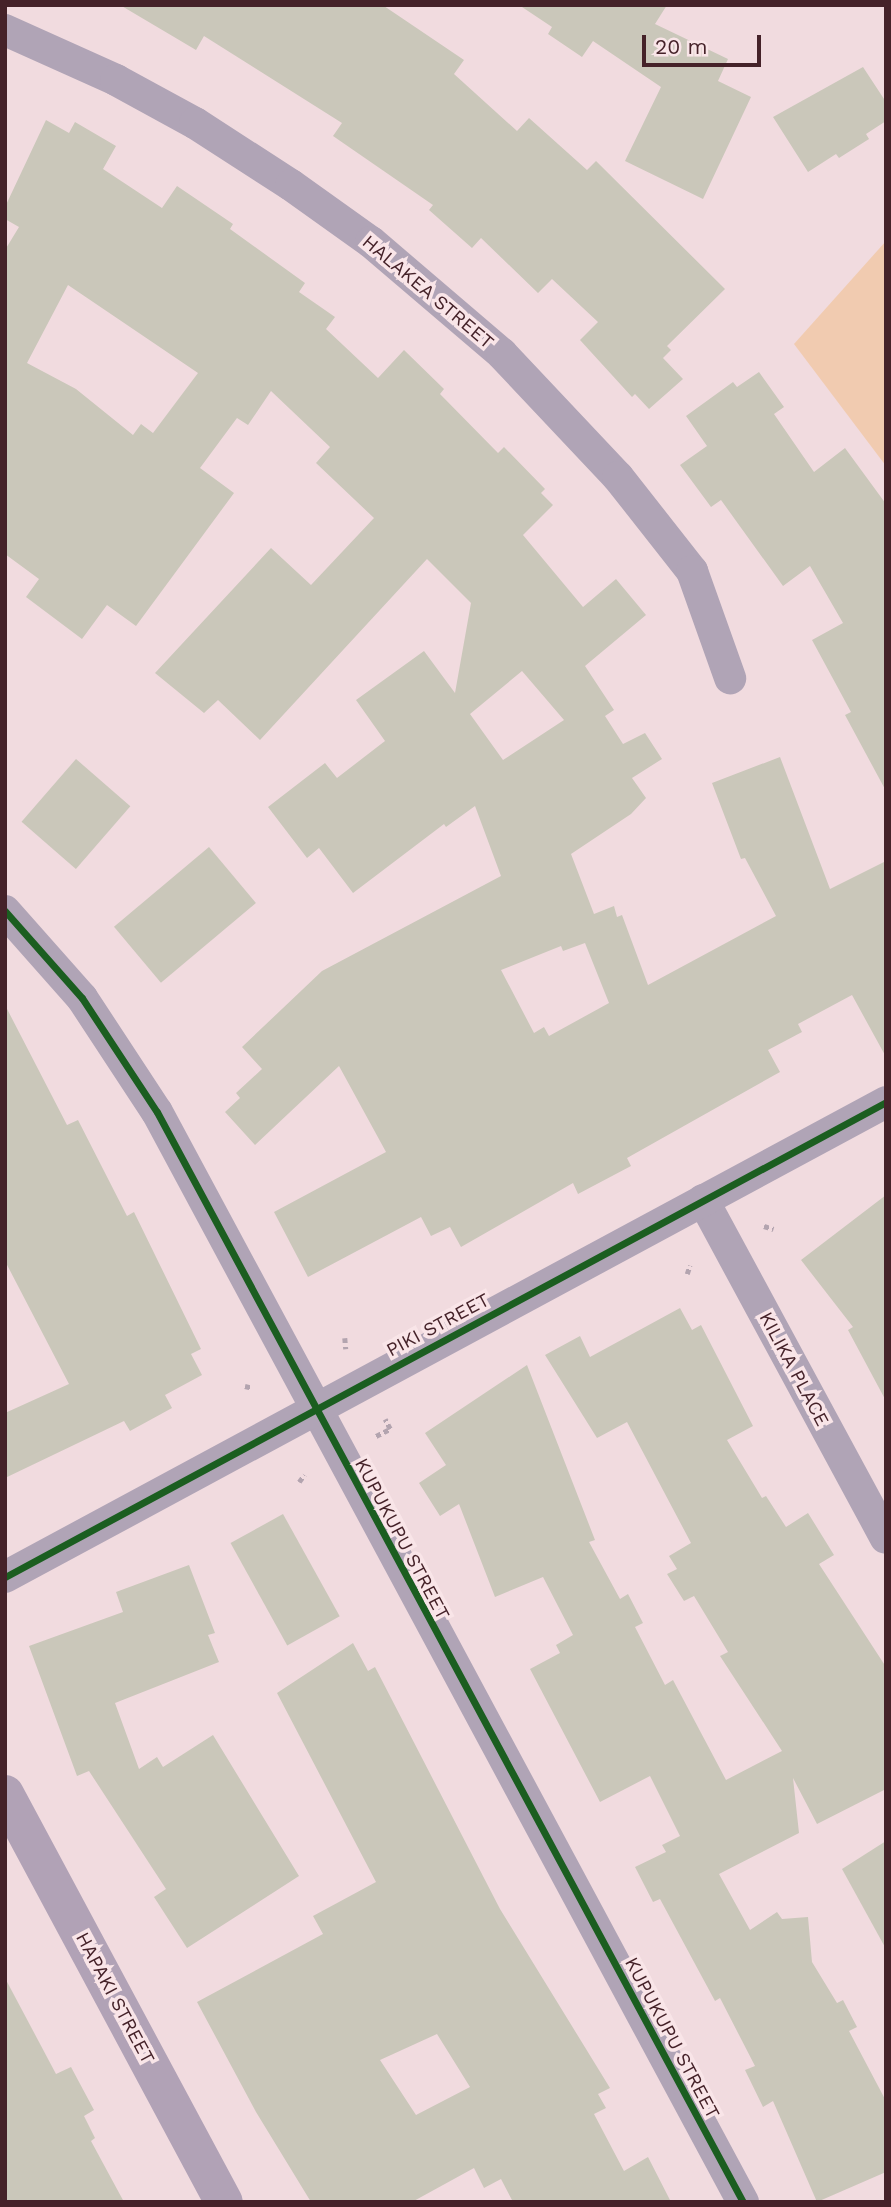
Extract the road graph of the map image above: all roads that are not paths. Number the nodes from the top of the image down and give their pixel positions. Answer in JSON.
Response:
{"nodes":[{"id":1,"x":5,"y":30,"type":"edge"},
{"id":2,"x":730,"y":678,"type":"dead end"},
{"id":3,"x":5,"y":911,"type":"edge"},
{"id":4,"x":886,"y":1102,"type":"edge"},
{"id":5,"x":703,"y":1200,"type":"junction"},
{"id":6,"x":315,"y":1409,"type":"junction"},
{"id":7,"x":886,"y":1538,"type":"edge"},
{"id":8,"x":5,"y":1577,"type":"edge"},
{"id":9,"x":5,"y":1794,"type":"edge"},
{"id":10,"x":224,"y":2202,"type":"edge"},
{"id":11,"x":743,"y":2202,"type":"edge"}],
"edges":[{"from":1,"to":2,"type":"street","name":"HALAKEA STREET"},
{"from":3,"to":6,"type":"street","name":"KUPUKUPU STREET"},
{"from":4,"to":5,"type":"street","name":"PIKI STREET"},
{"from":5,"to":6,"type":"street","name":"PIKI STREET"},
{"from":5,"to":7,"type":"street","name":"KILIKA PLACE"},
{"from":6,"to":8,"type":"street","name":"PIKI STREET"},
{"from":6,"to":11,"type":"street","name":"KUPUKUPU STREET"},
{"from":9,"to":10,"type":"street","name":"HAPAKI STREET"}]}
